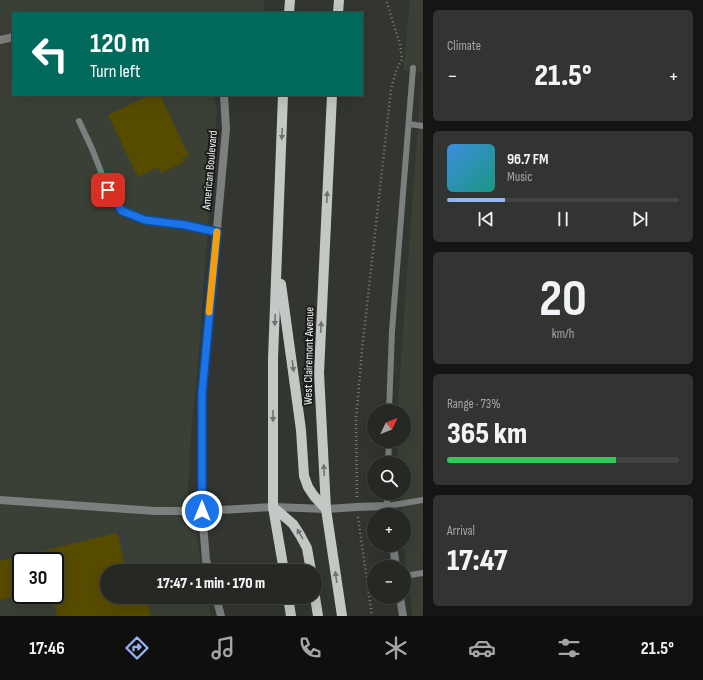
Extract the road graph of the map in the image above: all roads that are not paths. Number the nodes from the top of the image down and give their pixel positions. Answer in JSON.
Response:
{"nodes":[{"id":1,"x":290,"y":0,"type":"edge"},
{"id":2,"x":339,"y":0,"type":"edge"},
{"id":3,"x":289,"y":12,"type":"edge"},
{"id":4,"x":338,"y":12,"type":"edge"},
{"id":5,"x":12,"y":37,"type":"edge"},
{"id":6,"x":0,"y":40,"type":"edge"},
{"id":7,"x":413,"y":68,"type":"dead end"},
{"id":8,"x":224,"y":96,"type":"edge"},
{"id":9,"x":283,"y":96,"type":"edge"},
{"id":10,"x":332,"y":96,"type":"edge"},
{"id":11,"x":79,"y":120,"type":"dead end"},
{"id":12,"x":409,"y":124,"type":"junction"},
{"id":13,"x":423,"y":126,"type":"edge"},
{"id":14,"x":217,"y":232,"type":"junction"},
{"id":15,"x":277,"y":258,"type":"junction"},
{"id":16,"x":390,"y":404,"type":"edge"},
{"id":17,"x":0,"y":500,"type":"edge"},
{"id":18,"x":387,"y":500,"type":"edge"},
{"id":19,"x":423,"y":500,"type":"edge"},
{"id":20,"x":387,"y":506,"type":"junction"},
{"id":21,"x":273,"y":507,"type":"junction"},
{"id":22,"x":326,"y":509,"type":"junction"},
{"id":23,"x":202,"y":511,"type":"junction"},
{"id":24,"x":207,"y":564,"type":"edge"},
{"id":25,"x":283,"y":564,"type":"edge"},
{"id":26,"x":310,"y":564,"type":"edge"},
{"id":27,"x":423,"y":573,"type":"edge"},
{"id":28,"x":411,"y":575,"type":"edge"},
{"id":29,"x":218,"y":604,"type":"edge"},
{"id":30,"x":289,"y":604,"type":"edge"},
{"id":31,"x":316,"y":604,"type":"edge"},
{"id":32,"x":401,"y":604,"type":"edge"},
{"id":33,"x":221,"y":616,"type":"edge"},
{"id":34,"x":291,"y":616,"type":"edge"},
{"id":35,"x":318,"y":616,"type":"edge"},
{"id":36,"x":342,"y":616,"type":"edge"},
{"id":37,"x":403,"y":616,"type":"edge"}],
"edges":[{"from":1,"to":3,"type":"main road"},
{"from":2,"to":4,"type":"main road"},
{"from":5,"to":6,"type":"street"},
{"from":7,"to":12,"type":"lane"},
{"from":8,"to":14,"type":"street","name":"American Boulevard"},
{"from":9,"to":15,"type":"main road","one_way":true},
{"from":22,"to":10,"type":"main road","name":"West Clairemont Avenue","one_way":true},
{"from":11,"to":14,"type":"lane"},
{"from":12,"to":13,"type":"lane"},
{"from":12,"to":16,"type":"lane"},
{"from":14,"to":23,"type":"street","name":"American Boulevard"},
{"from":15,"to":21,"type":"main road","one_way":true},
{"from":15,"to":22,"type":"main road","one_way":true},
{"from":17,"to":23,"type":"street"},
{"from":18,"to":20,"type":"lane"},
{"from":19,"to":20,"type":"lane"},
{"from":20,"to":22,"type":"street"},
{"from":21,"to":22,"type":"street"},
{"from":21,"to":23,"type":"street"},
{"from":21,"to":25,"type":"main road"},
{"from":26,"to":21,"type":"main road","one_way":true},
{"from":36,"to":22,"type":"main road","name":"West Clairemont Avenue","one_way":true},
{"from":23,"to":24,"type":"street","name":"American Boulevard"},
{"from":27,"to":28,"type":"lane"},
{"from":29,"to":33,"type":"street"},
{"from":30,"to":34,"type":"main road"},
{"from":31,"to":35,"type":"main road"},
{"from":32,"to":37,"type":"street"}]}
